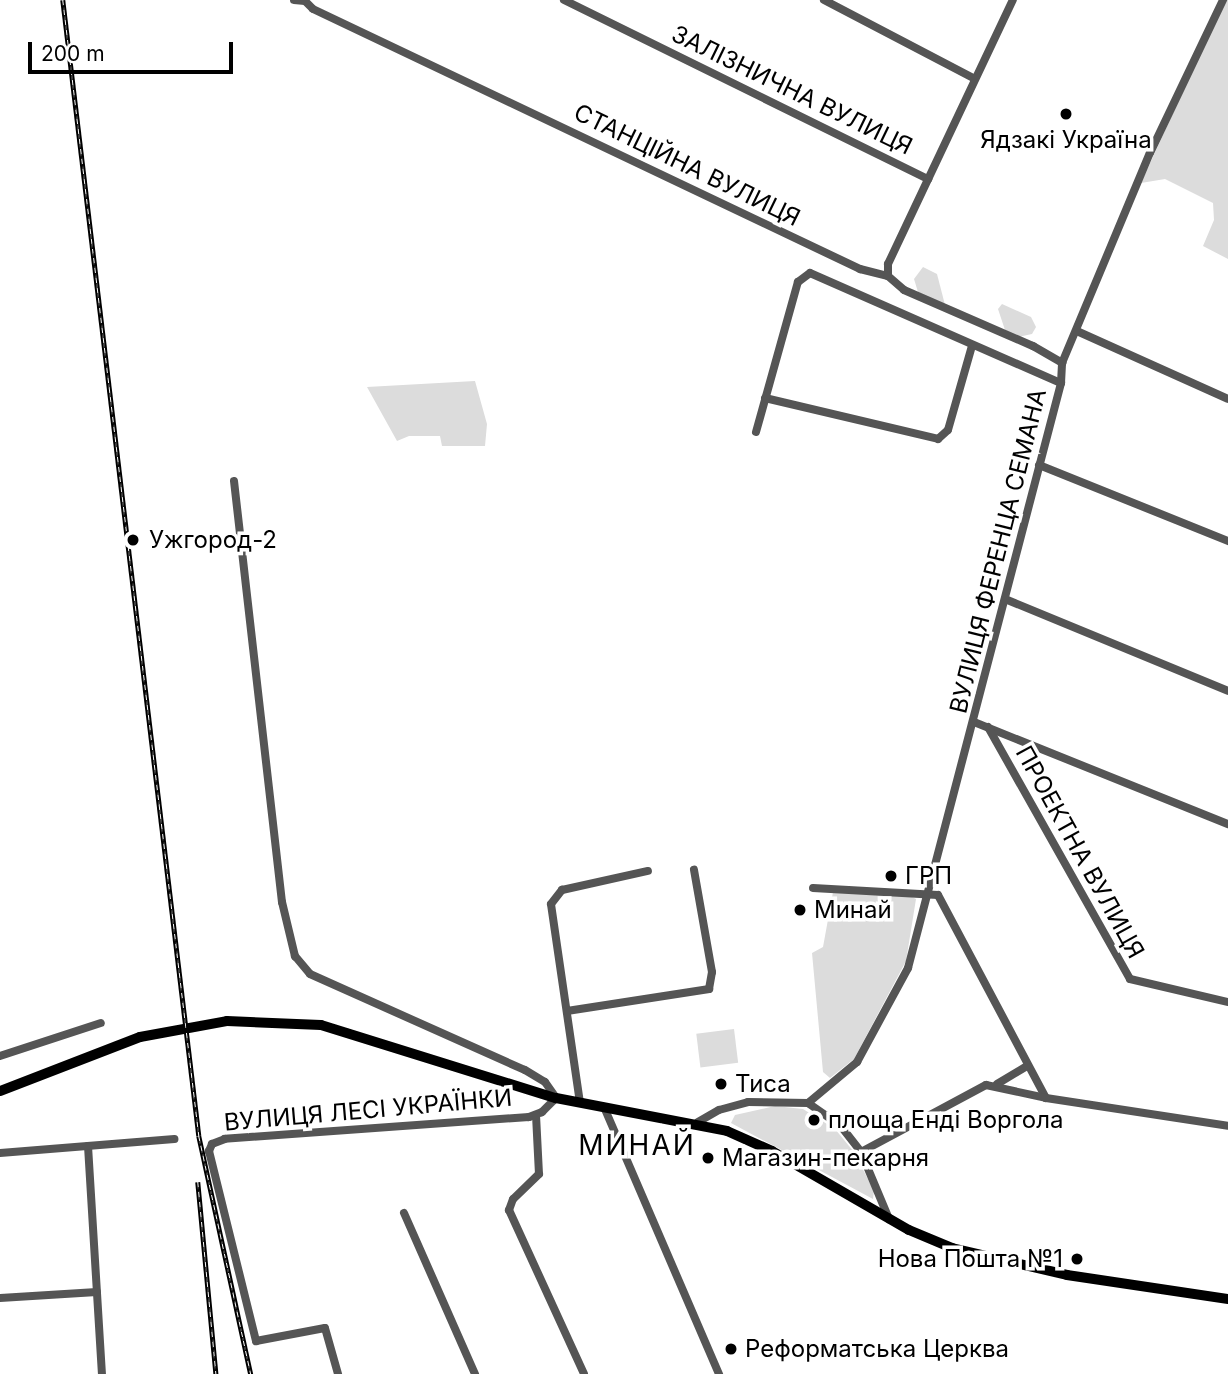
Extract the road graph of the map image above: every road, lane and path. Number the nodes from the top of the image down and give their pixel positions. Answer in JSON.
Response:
{"nodes":[{"id":1,"x":294,"y":0,"type":"edge"},
{"id":2,"x":564,"y":0,"type":"edge"},
{"id":3,"x":824,"y":0,"type":"edge"},
{"id":4,"x":1013,"y":0,"type":"edge"},
{"id":5,"x":1223,"y":0,"type":"edge"},
{"id":6,"x":305,"y":1,"type":"edge"},
{"id":7,"x":975,"y":79,"type":"junction"},
{"id":8,"x":928,"y":179,"type":"junction"},
{"id":9,"x":888,"y":276,"type":"junction"},
{"id":10,"x":1079,"y":332,"type":"junction"},
{"id":11,"x":972,"y":346,"type":"junction"},
{"id":12,"x":1062,"y":363,"type":"junction"},
{"id":13,"x":1061,"y":383,"type":"junction"},
{"id":14,"x":765,"y":398,"type":"junction"},
{"id":15,"x":1228,"y":399,"type":"edge"},
{"id":16,"x":756,"y":432,"type":"dead end"},
{"id":17,"x":1039,"y":465,"type":"junction"},
{"id":18,"x":234,"y":481,"type":"dead end"},
{"id":19,"x":1228,"y":541,"type":"edge"},
{"id":20,"x":1005,"y":599,"type":"junction"},
{"id":21,"x":1228,"y":691,"type":"edge"},
{"id":22,"x":974,"y":722,"type":"junction"},
{"id":23,"x":988,"y":727,"type":"junction"},
{"id":24,"x":1228,"y":824,"type":"edge"},
{"id":25,"x":694,"y":870,"type":"dead end"},
{"id":26,"x":649,"y":871,"type":"dead end"},
{"id":27,"x":813,"y":888,"type":"dead end"},
{"id":28,"x":929,"y":893,"type":"junction"},
{"id":29,"x":1228,"y":1002,"type":"edge"},
{"id":30,"x":567,"y":1011,"type":"junction"},
{"id":31,"x":102,"y":1023,"type":"dead end"},
{"id":32,"x":0,"y":1056,"type":"edge"},
{"id":33,"x":1027,"y":1066,"type":"junction"},
{"id":34,"x":997,"y":1084,"type":"junction"},
{"id":35,"x":0,"y":1091,"type":"edge"},
{"id":36,"x":556,"y":1098,"type":"junction"},
{"id":37,"x":1046,"y":1098,"type":"junction"},
{"id":38,"x":580,"y":1103,"type":"junction"},
{"id":39,"x":808,"y":1103,"type":"junction"},
{"id":40,"x":604,"y":1107,"type":"junction"},
{"id":41,"x":536,"y":1115,"type":"junction"},
{"id":42,"x":698,"y":1122,"type":"junction"},
{"id":43,"x":1228,"y":1126,"type":"edge"},
{"id":44,"x":174,"y":1139,"type":"dead end"},
{"id":45,"x":88,"y":1146,"type":"junction"},
{"id":46,"x":861,"y":1152,"type":"junction"},
{"id":47,"x":0,"y":1153,"type":"edge"},
{"id":48,"x":404,"y":1213,"type":"dead end"},
{"id":49,"x":889,"y":1219,"type":"junction"},
{"id":50,"x":97,"y":1292,"type":"junction"},
{"id":51,"x":0,"y":1298,"type":"edge"},
{"id":52,"x":1228,"y":1299,"type":"edge"},
{"id":53,"x":102,"y":1374,"type":"edge"},
{"id":54,"x":338,"y":1374,"type":"edge"},
{"id":55,"x":475,"y":1374,"type":"edge"},
{"id":56,"x":584,"y":1374,"type":"edge"},
{"id":57,"x":719,"y":1374,"type":"edge"}],
"edges":[{"from":1,"to":6,"type":"street","name":"СТАНЦІЙНА ВУЛИЦЯ"},
{"from":2,"to":8,"type":"street","name":"ЗАЛІЗНИЧНА ВУЛИЦЯ"},
{"from":3,"to":7,"type":"street"},
{"from":4,"to":7,"type":"street"},
{"from":5,"to":10,"type":"street","name":"ВУЛИЦЯ ФЕРЕНЦА СЕМАНА"},
{"from":6,"to":9,"type":"street","name":"СТАНЦІЙНА ВУЛИЦЯ"},
{"from":7,"to":8,"type":"street"},
{"from":8,"to":9,"type":"street"},
{"from":9,"to":12,"type":"street","name":"СТАНЦІЙНА ВУЛИЦЯ"},
{"from":10,"to":12,"type":"street","name":"ВУЛИЦЯ ФЕРЕНЦА СЕМАНА"},
{"from":10,"to":15,"type":"street"},
{"from":11,"to":13,"type":"street"},
{"from":11,"to":14,"type":"street"},
{"from":11,"to":14,"type":"street"},
{"from":12,"to":13,"type":"street","name":"ВУЛИЦЯ ФЕРЕНЦА СЕМАНА"},
{"from":13,"to":17,"type":"street","name":"ВУЛИЦЯ ФЕРЕНЦА СЕМАНА"},
{"from":14,"to":16,"type":"street"},
{"from":17,"to":19,"type":"street"},
{"from":17,"to":20,"type":"street","name":"ВУЛИЦЯ ФЕРЕНЦА СЕМАНА"},
{"from":18,"to":36,"type":"street"},
{"from":20,"to":21,"type":"street"},
{"from":20,"to":22,"type":"street","name":"ВУЛИЦЯ ФЕРЕНЦА СЕМАНА"},
{"from":22,"to":23,"type":"street"},
{"from":22,"to":28,"type":"street","name":"ВУЛИЦЯ ФЕРЕНЦА СЕМАНА"},
{"from":23,"to":24,"type":"street"},
{"from":23,"to":29,"type":"street","name":"ПРОЕКТНА ВУЛИЦЯ"},
{"from":25,"to":30,"type":"street"},
{"from":26,"to":30,"type":"street"},
{"from":27,"to":28,"type":"street"},
{"from":28,"to":33,"type":"street"},
{"from":28,"to":39,"type":"street","name":"ВУЛИЦЯ ФЕРЕНЦА СЕМАНА"},
{"from":30,"to":38,"type":"street"},
{"from":31,"to":32,"type":"street"},
{"from":33,"to":34,"type":"street"},
{"from":33,"to":37,"type":"street"},
{"from":34,"to":37,"type":"street"},
{"from":34,"to":46,"type":"street"},
{"from":35,"to":36,"type":"main road"},
{"from":36,"to":38,"type":"main road"},
{"from":36,"to":41,"type":"street","name":"ВУЛИЦЯ ЛЕСІ УКРАЇНКИ"},
{"from":37,"to":43,"type":"street"},
{"from":38,"to":40,"type":"main road"},
{"from":39,"to":42,"type":"street"},
{"from":39,"to":46,"type":"street"},
{"from":40,"to":42,"type":"main road"},
{"from":40,"to":57,"type":"street"},
{"from":41,"to":54,"type":"street","name":"ВУЛИЦЯ ЛЕСІ УКРАЇНКИ"},
{"from":41,"to":56,"type":"street"},
{"from":42,"to":49,"type":"main road"},
{"from":44,"to":45,"type":"street"},
{"from":45,"to":47,"type":"street"},
{"from":45,"to":50,"type":"street"},
{"from":46,"to":49,"type":"street"},
{"from":48,"to":55,"type":"street"},
{"from":49,"to":52,"type":"main road"},
{"from":50,"to":51,"type":"street"},
{"from":50,"to":53,"type":"street"}]}
